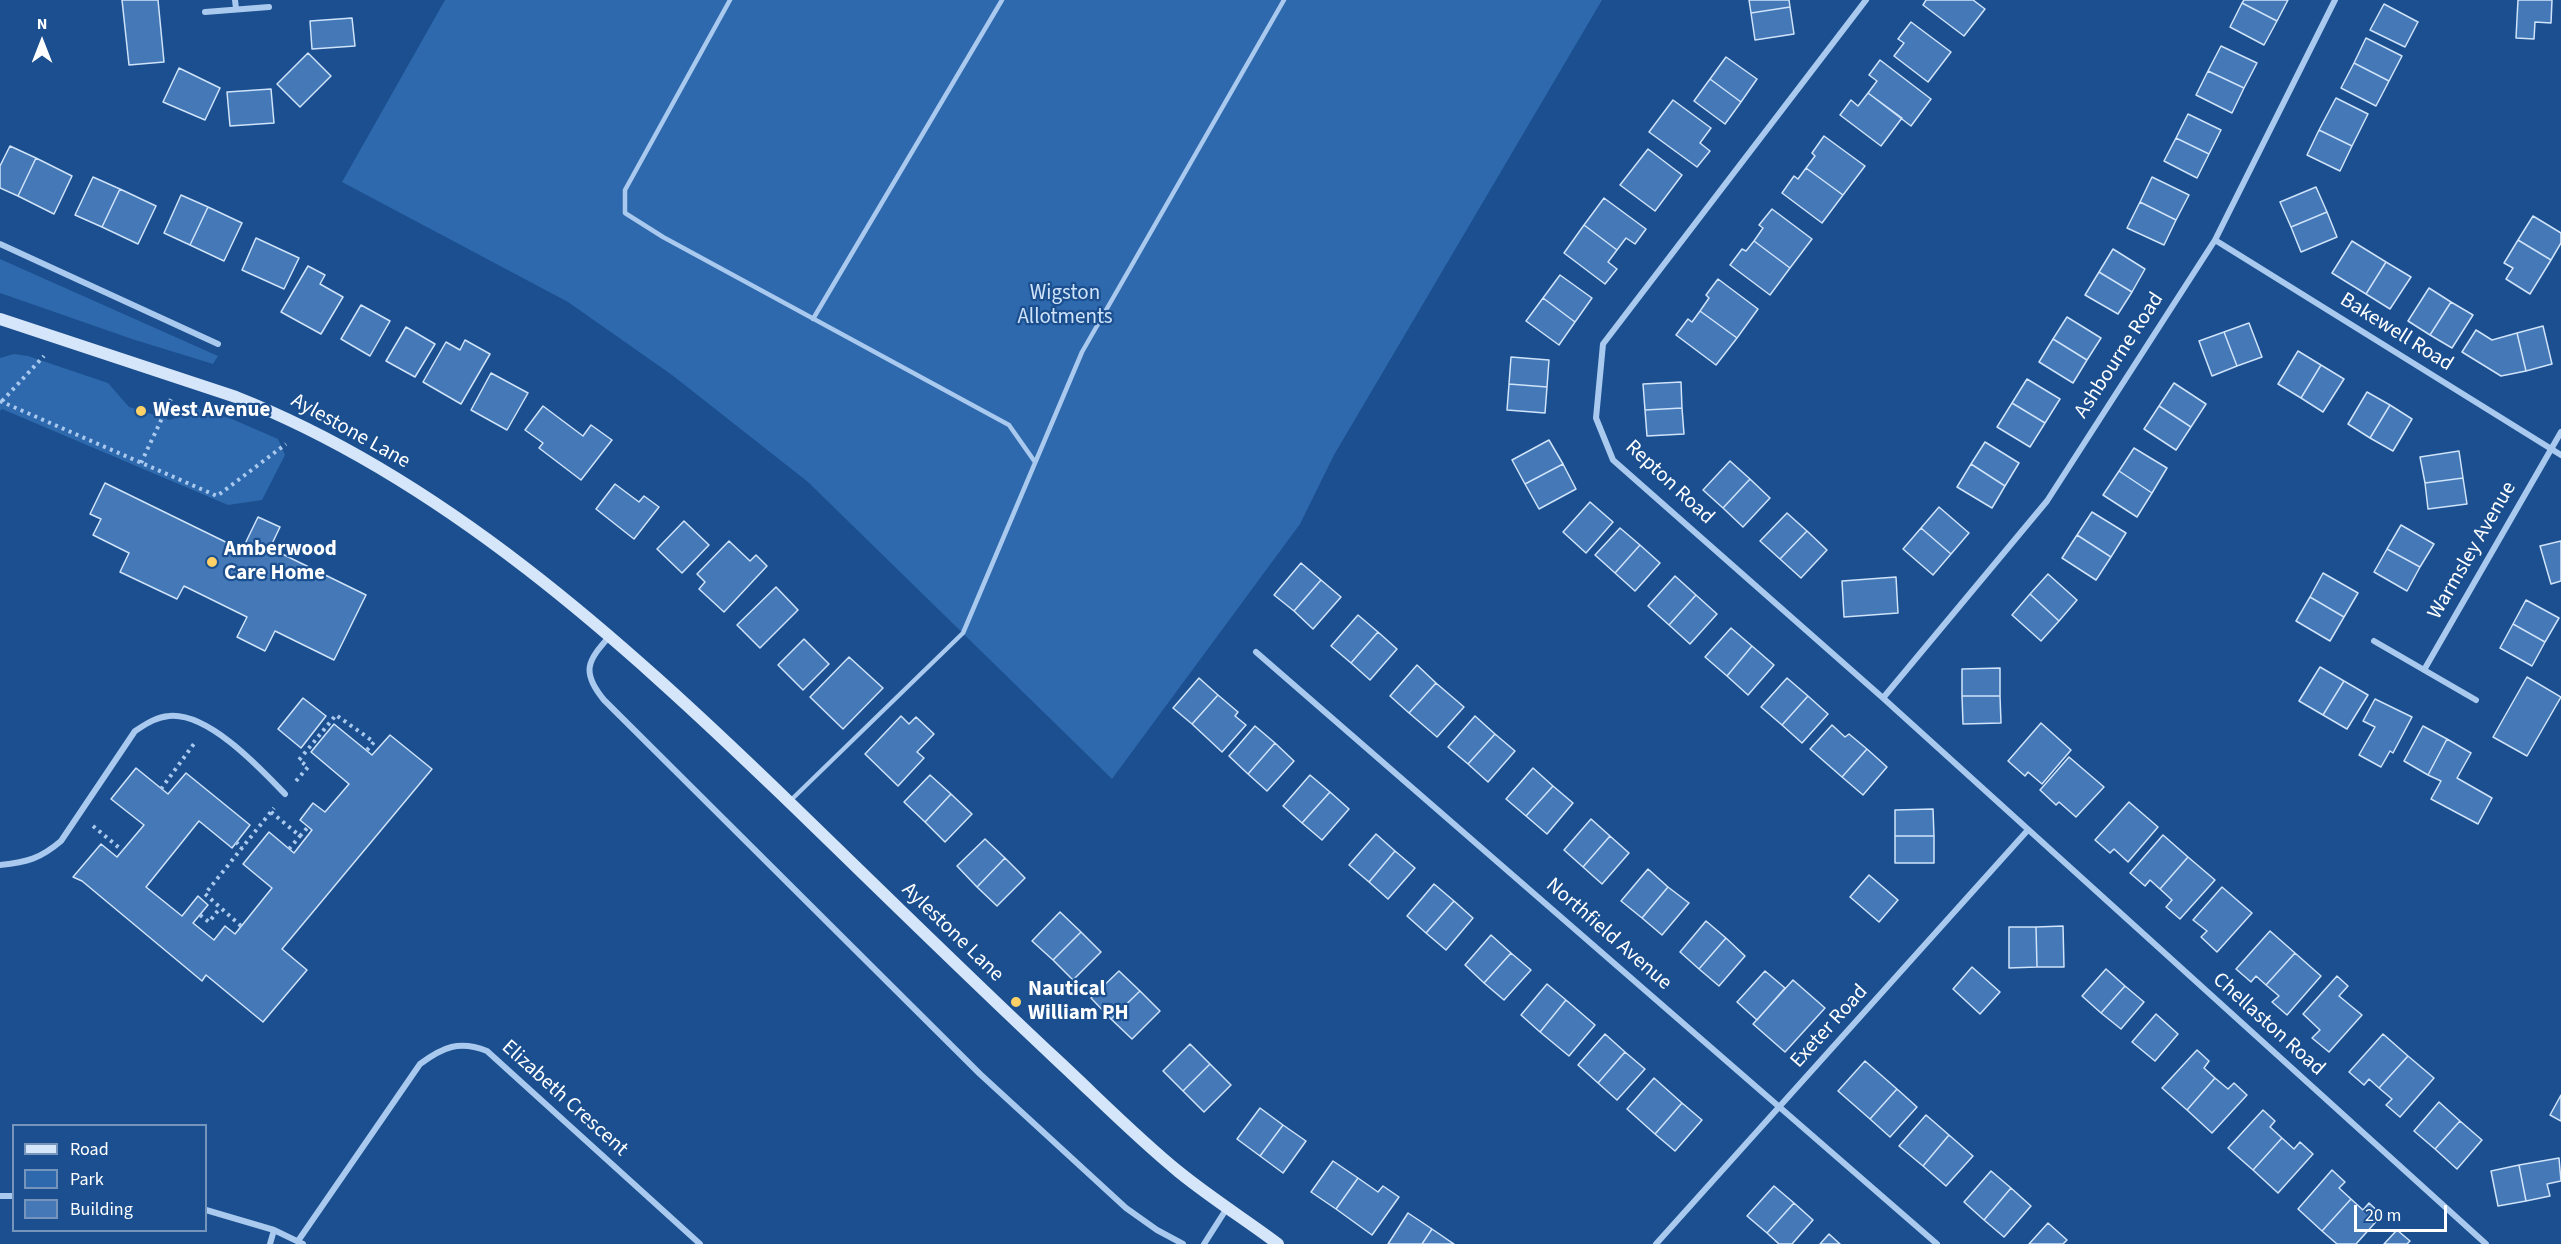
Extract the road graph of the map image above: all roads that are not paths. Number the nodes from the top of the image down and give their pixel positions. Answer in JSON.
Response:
{"nodes":[{"id":1,"x":235,"y":0,"type":"edge"},
{"id":2,"x":730,"y":0,"type":"edge"},
{"id":3,"x":1002,"y":0,"type":"edge"},
{"id":4,"x":1284,"y":0,"type":"edge"},
{"id":5,"x":1866,"y":0,"type":"edge"},
{"id":6,"x":2335,"y":0,"type":"edge"},
{"id":7,"x":269,"y":7,"type":"dead end"},
{"id":8,"x":236,"y":9,"type":"junction"},
{"id":9,"x":205,"y":12,"type":"dead end"},
{"id":10,"x":2215,"y":240,"type":"junction"},
{"id":11,"x":0,"y":244,"type":"edge"},
{"id":12,"x":0,"y":319,"type":"edge"},
{"id":13,"x":813,"y":319,"type":"junction"},
{"id":14,"x":218,"y":344,"type":"dead end"},
{"id":15,"x":2561,"y":432,"type":"edge"},
{"id":16,"x":2551,"y":449,"type":"junction"},
{"id":17,"x":2561,"y":455,"type":"edge"},
{"id":18,"x":1035,"y":462,"type":"junction"},
{"id":19,"x":610,"y":636,"type":"junction"},
{"id":20,"x":2374,"y":640,"type":"dead end"},
{"id":21,"x":1256,"y":652,"type":"dead end"},
{"id":22,"x":2424,"y":670,"type":"junction"},
{"id":23,"x":1883,"y":698,"type":"junction"},
{"id":24,"x":2476,"y":700,"type":"dead end"},
{"id":25,"x":285,"y":794,"type":"road end"},
{"id":26,"x":789,"y":802,"type":"junction"},
{"id":27,"x":2027,"y":831,"type":"junction"},
{"id":28,"x":0,"y":865,"type":"edge"},
{"id":29,"x":1781,"y":1106,"type":"junction"},
{"id":30,"x":1228,"y":1207,"type":"junction"},
{"id":31,"x":207,"y":1210,"type":"edge"},
{"id":32,"x":274,"y":1230,"type":"junction"},
{"id":33,"x":301,"y":1243,"type":"edge"},
{"id":34,"x":270,"y":1244,"type":"edge"},
{"id":35,"x":700,"y":1244,"type":"edge"},
{"id":36,"x":1183,"y":1244,"type":"edge"},
{"id":37,"x":1204,"y":1244,"type":"edge"},
{"id":38,"x":1278,"y":1244,"type":"edge"},
{"id":39,"x":1656,"y":1244,"type":"edge"},
{"id":40,"x":1937,"y":1244,"type":"edge"},
{"id":41,"x":2486,"y":1244,"type":"edge"}],
"edges":[{"from":1,"to":8,"type":"street"},
{"from":2,"to":13,"type":"lane"},
{"from":3,"to":13,"type":"lane"},
{"from":4,"to":18,"type":"lane"},
{"from":5,"to":23,"type":"street","name":"Repton Road"},
{"from":6,"to":10,"type":"street","name":"Ashbourne Road"},
{"from":7,"to":8,"type":"street"},
{"from":8,"to":9,"type":"street"},
{"from":10,"to":16,"type":"street","name":"Bakewell Road"},
{"from":10,"to":23,"type":"street","name":"Ashbourne Road"},
{"from":11,"to":14,"type":"street"},
{"from":12,"to":19,"type":"main road","name":"Aylestone Lane"},
{"from":13,"to":18,"type":"lane"},
{"from":15,"to":16,"type":"street","name":"Warmsley Avenue"},
{"from":16,"to":17,"type":"street","name":"Bakewell Road"},
{"from":16,"to":22,"type":"street","name":"Warmsley Avenue"},
{"from":18,"to":26,"type":"lane"},
{"from":19,"to":26,"type":"main road","name":"Aylestone Lane"},
{"from":19,"to":36,"type":"street"},
{"from":20,"to":22,"type":"street"},
{"from":21,"to":29,"type":"street","name":"Northfield Avenue"},
{"from":22,"to":24,"type":"street"},
{"from":23,"to":27,"type":"street","name":"Repton Road"},
{"from":25,"to":28,"type":"street"},
{"from":26,"to":30,"type":"main road","name":"Aylestone Lane"},
{"from":27,"to":29,"type":"street","name":"Exeter Road"},
{"from":27,"to":41,"type":"street","name":"Chellaston Road"},
{"from":29,"to":39,"type":"street","name":"Exeter Road"},
{"from":29,"to":40,"type":"street","name":"Northfield Avenue"},
{"from":30,"to":37,"type":"street"},
{"from":30,"to":38,"type":"main road","name":"Aylestone Lane"},
{"from":31,"to":32,"type":"street"},
{"from":32,"to":33,"type":"street"},
{"from":32,"to":34,"type":"street"},
{"from":33,"to":35,"type":"street","name":"Elizabeth Crescent"}]}
